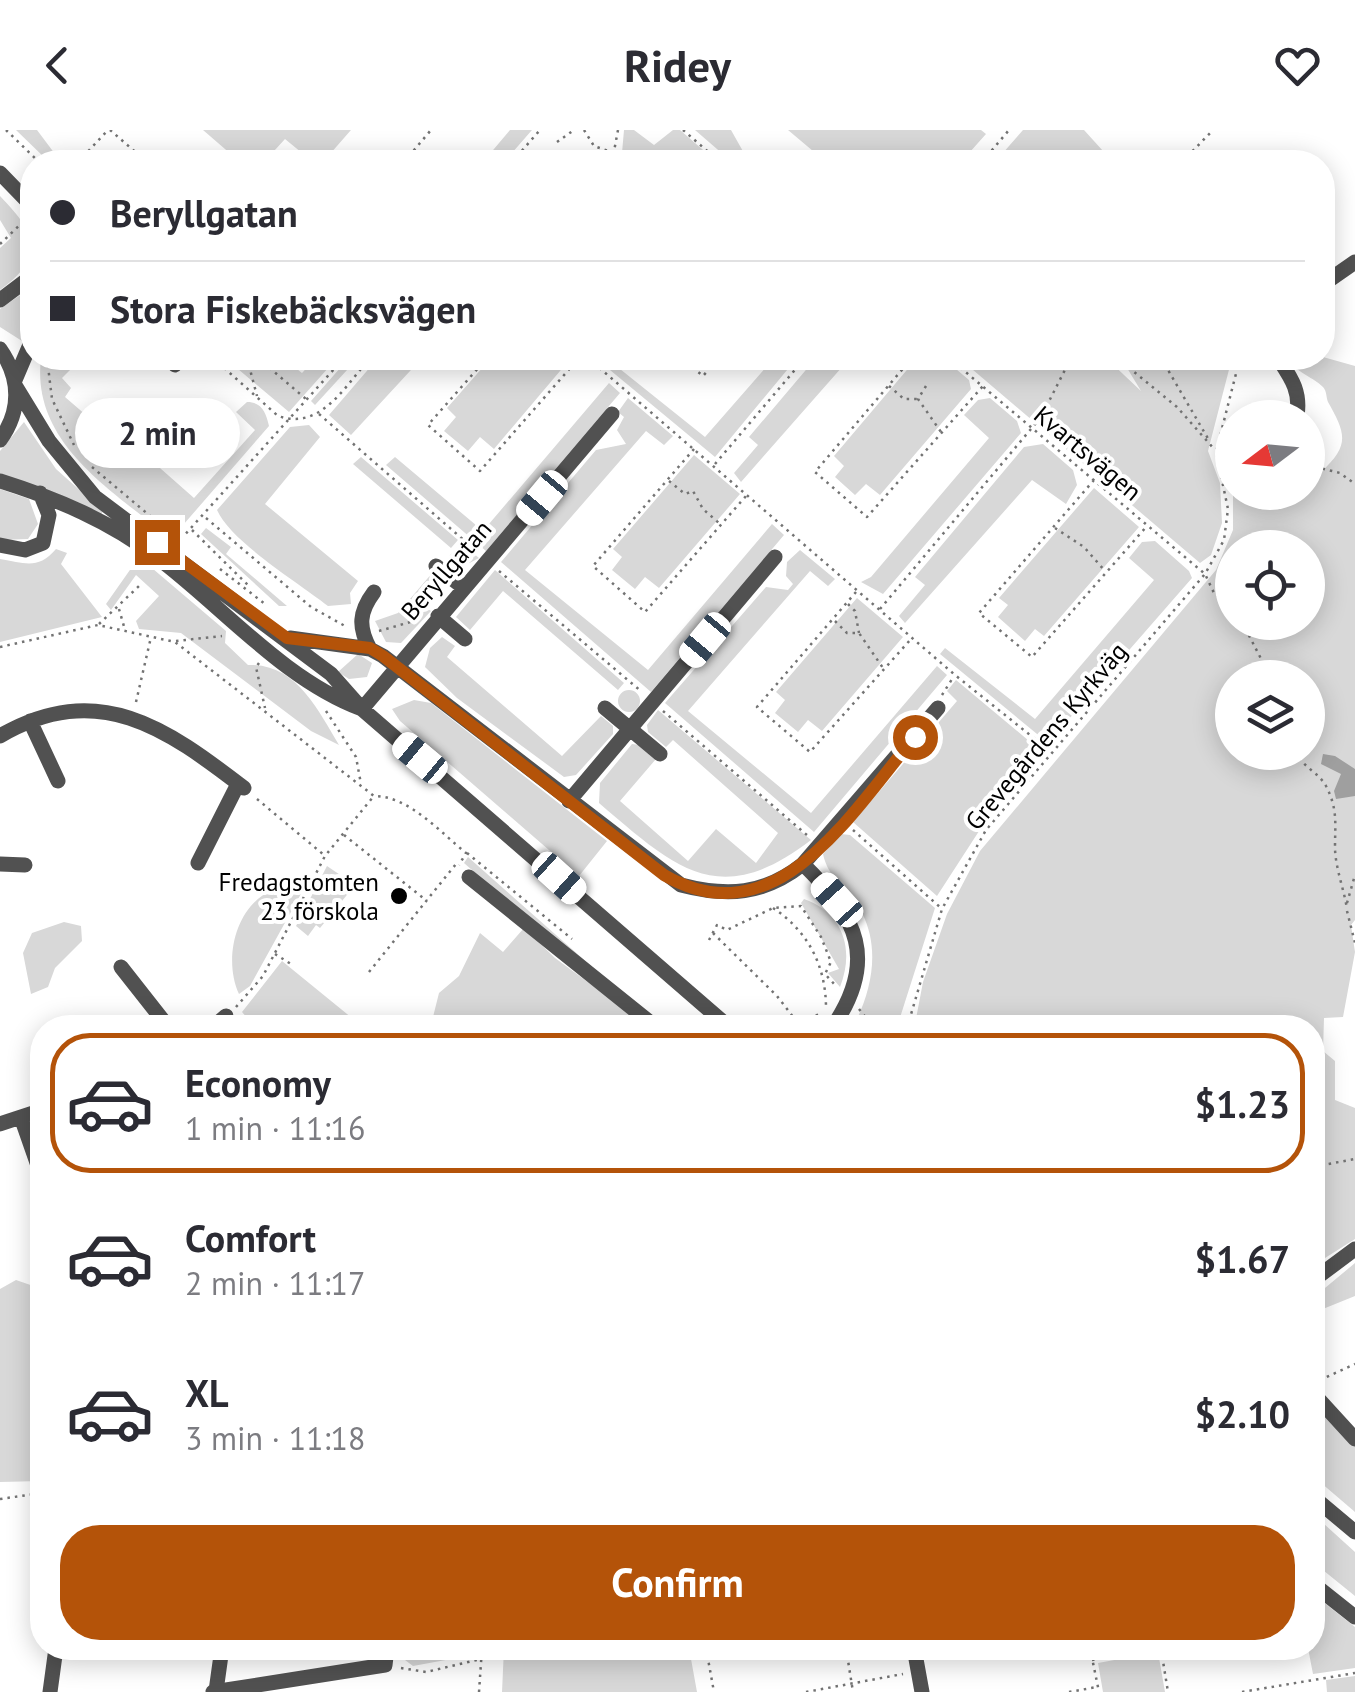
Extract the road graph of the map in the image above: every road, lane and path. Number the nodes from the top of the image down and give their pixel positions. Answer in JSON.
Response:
{"nodes":[{"id":1,"x":6,"y":130,"type":"edge"},
{"id":2,"x":109,"y":130,"type":"edge"},
{"id":3,"x":431,"y":130,"type":"edge"},
{"id":4,"x":540,"y":130,"type":"edge"},
{"id":5,"x":574,"y":130,"type":"edge"},
{"id":6,"x":584,"y":130,"type":"edge"},
{"id":7,"x":682,"y":130,"type":"edge"},
{"id":8,"x":1009,"y":130,"type":"edge"},
{"id":9,"x":1213,"y":130,"type":"edge"},
{"id":10,"x":556,"y":142,"type":"dead end"},
{"id":11,"x":26,"y":150,"type":"edge"},
{"id":12,"x":90,"y":150,"type":"edge"},
{"id":13,"x":133,"y":150,"type":"edge"},
{"id":14,"x":414,"y":150,"type":"edge"},
{"id":15,"x":522,"y":150,"type":"edge"},
{"id":16,"x":604,"y":150,"type":"edge"},
{"id":17,"x":706,"y":150,"type":"edge"},
{"id":18,"x":992,"y":150,"type":"edge"},
{"id":19,"x":1194,"y":150,"type":"edge"},
{"id":20,"x":0,"y":173,"type":"edge"},
{"id":21,"x":20,"y":196,"type":"edge"},
{"id":22,"x":20,"y":223,"type":"edge"},
{"id":23,"x":0,"y":244,"type":"edge"},
{"id":24,"x":0,"y":350,"type":"edge"},
{"id":25,"x":21,"y":370,"type":"edge"},
{"id":26,"x":49,"y":370,"type":"edge"},
{"id":27,"x":226,"y":370,"type":"edge"},
{"id":28,"x":250,"y":370,"type":"edge"},
{"id":29,"x":272,"y":370,"type":"edge"},
{"id":30,"x":333,"y":370,"type":"edge"},
{"id":31,"x":359,"y":370,"type":"edge"},
{"id":32,"x":476,"y":370,"type":"edge"},
{"id":33,"x":568,"y":370,"type":"edge"},
{"id":34,"x":602,"y":370,"type":"edge"},
{"id":35,"x":795,"y":370,"type":"edge"},
{"id":36,"x":902,"y":370,"type":"edge"},
{"id":37,"x":964,"y":370,"type":"edge"},
{"id":38,"x":1064,"y":370,"type":"edge"},
{"id":39,"x":1131,"y":370,"type":"edge"},
{"id":40,"x":1168,"y":370,"type":"edge"},
{"id":41,"x":1237,"y":370,"type":"edge"},
{"id":42,"x":1286,"y":370,"type":"edge"},
{"id":43,"x":16,"y":384,"type":"junction"},
{"id":44,"x":888,"y":386,"type":"junction"},
{"id":45,"x":926,"y":386,"type":"dead end"},
{"id":46,"x":983,"y":386,"type":"junction"},
{"id":47,"x":257,"y":398,"type":"junction"},
{"id":48,"x":918,"y":398,"type":"junction"},
{"id":49,"x":307,"y":400,"type":"junction"},
{"id":50,"x":1229,"y":400,"type":"edge"},
{"id":51,"x":1299,"y":400,"type":"edge"},
{"id":52,"x":318,"y":414,"type":"junction"},
{"id":53,"x":612,"y":414,"type":"dead end"},
{"id":54,"x":290,"y":420,"type":"junction"},
{"id":55,"x":1032,"y":428,"type":"junction"},
{"id":56,"x":942,"y":433,"type":"junction"},
{"id":57,"x":0,"y":440,"type":"edge"},
{"id":58,"x":695,"y":448,"type":"junction"},
{"id":59,"x":1215,"y":450,"type":"edge"},
{"id":60,"x":1215,"y":451,"type":"edge"},
{"id":61,"x":79,"y":453,"type":"dead end"},
{"id":62,"x":86,"y":461,"type":"dead end"},
{"id":63,"x":714,"y":465,"type":"junction"},
{"id":64,"x":1325,"y":469,"type":"edge"},
{"id":65,"x":668,"y":480,"type":"junction"},
{"id":66,"x":1094,"y":480,"type":"junction"},
{"id":67,"x":0,"y":481,"type":"edge"},
{"id":68,"x":1355,"y":484,"type":"edge"},
{"id":69,"x":40,"y":493,"type":"junction"},
{"id":70,"x":747,"y":494,"type":"junction"},
{"id":71,"x":1228,"y":510,"type":"edge"},
{"id":72,"x":204,"y":516,"type":"junction"},
{"id":73,"x":721,"y":524,"type":"junction"},
{"id":74,"x":1147,"y":526,"type":"junction"},
{"id":75,"x":1054,"y":527,"type":"junction"},
{"id":76,"x":190,"y":529,"type":"junction"},
{"id":77,"x":166,"y":533,"type":"dead end"},
{"id":78,"x":0,"y":545,"type":"edge"},
{"id":79,"x":184,"y":549,"type":"dead end"},
{"id":80,"x":775,"y":557,"type":"dead end"},
{"id":81,"x":488,"y":561,"type":"junction"},
{"id":82,"x":436,"y":566,"type":"dead end"},
{"id":83,"x":218,"y":569,"type":"dead end"},
{"id":84,"x":1106,"y":572,"type":"junction"},
{"id":85,"x":1204,"y":574,"type":"junction"},
{"id":86,"x":139,"y":586,"type":"dead end"},
{"id":87,"x":463,"y":587,"type":"junction"},
{"id":88,"x":249,"y":589,"type":"junction"},
{"id":89,"x":857,"y":591,"type":"junction"},
{"id":90,"x":374,"y":592,"type":"dead end"},
{"id":91,"x":1215,"y":594,"type":"edge"},
{"id":92,"x":847,"y":603,"type":"junction"},
{"id":93,"x":119,"y":607,"type":"junction"},
{"id":94,"x":880,"y":610,"type":"junction"},
{"id":95,"x":278,"y":615,"type":"dead end"},
{"id":96,"x":438,"y":616,"type":"junction"},
{"id":97,"x":833,"y":619,"type":"junction"},
{"id":98,"x":98,"y":625,"type":"junction"},
{"id":99,"x":125,"y":631,"type":"junction"},
{"id":100,"x":231,"y":632,"type":"dead end"},
{"id":101,"x":859,"y":633,"type":"junction"},
{"id":102,"x":364,"y":636,"type":"junction"},
{"id":103,"x":151,"y":637,"type":"junction"},
{"id":104,"x":287,"y":638,"type":"junction"},
{"id":105,"x":912,"y":638,"type":"junction"},
{"id":106,"x":465,"y":639,"type":"dead end"},
{"id":107,"x":175,"y":642,"type":"junction"},
{"id":108,"x":0,"y":647,"type":"edge"},
{"id":109,"x":264,"y":659,"type":"dead end"},
{"id":110,"x":396,"y":667,"type":"junction"},
{"id":111,"x":884,"y":669,"type":"junction"},
{"id":112,"x":955,"y":675,"type":"junction"},
{"id":113,"x":652,"y":702,"type":"junction"},
{"id":114,"x":322,"y":704,"type":"dead end"},
{"id":115,"x":362,"y":708,"type":"junction"},
{"id":116,"x":604,"y":708,"type":"dead end"},
{"id":117,"x":938,"y":708,"type":"joint"},
{"id":118,"x":266,"y":710,"type":"junction"},
{"id":119,"x":132,"y":718,"type":"junction"},
{"id":120,"x":30,"y":721,"type":"junction"},
{"id":121,"x":630,"y":729,"type":"junction"},
{"id":122,"x":0,"y":736,"type":"edge"},
{"id":123,"x":1052,"y":752,"type":"junction"},
{"id":124,"x":660,"y":754,"type":"dead end"},
{"id":125,"x":1309,"y":770,"type":"edge"},
{"id":126,"x":58,"y":781,"type":"dead end"},
{"id":127,"x":361,"y":785,"type":"junction"},
{"id":128,"x":241,"y":786,"type":"junction"},
{"id":129,"x":374,"y":796,"type":"junction"},
{"id":130,"x":568,"y":801,"type":"junction"},
{"id":131,"x":843,"y":822,"type":"junction"},
{"id":132,"x":343,"y":834,"type":"junction"},
{"id":133,"x":820,"y":847,"type":"junction"},
{"id":134,"x":325,"y":856,"type":"junction"},
{"id":135,"x":198,"y":863,"type":"dead end"},
{"id":136,"x":0,"y":864,"type":"edge"},
{"id":137,"x":457,"y":864,"type":"junction"},
{"id":138,"x":803,"y":864,"type":"junction"},
{"id":139,"x":25,"y":865,"type":"dead end"},
{"id":140,"x":1355,"y":875,"type":"edge"},
{"id":141,"x":469,"y":877,"type":"joint"},
{"id":142,"x":427,"y":901,"type":"junction"},
{"id":143,"x":772,"y":908,"type":"junction"},
{"id":144,"x":942,"y":909,"type":"junction"},
{"id":145,"x":1346,"y":909,"type":"junction"},
{"id":146,"x":714,"y":933,"type":"junction"},
{"id":147,"x":708,"y":940,"type":"dead end"},
{"id":148,"x":1355,"y":943,"type":"edge"},
{"id":149,"x":274,"y":953,"type":"junction"},
{"id":150,"x":290,"y":964,"type":"dead end"},
{"id":151,"x":121,"y":967,"type":"dead end"},
{"id":152,"x":369,"y":972,"type":"dead end"},
{"id":153,"x":825,"y":974,"type":"junction"},
{"id":154,"x":850,"y":998,"type":"junction"},
{"id":155,"x":160,"y":1015,"type":"edge"},
{"id":156,"x":227,"y":1015,"type":"edge"},
{"id":157,"x":641,"y":1015,"type":"edge"},
{"id":158,"x":715,"y":1015,"type":"edge"},
{"id":159,"x":791,"y":1015,"type":"edge"},
{"id":160,"x":819,"y":1015,"type":"edge"},
{"id":161,"x":840,"y":1015,"type":"edge"},
{"id":162,"x":864,"y":1015,"type":"edge"},
{"id":163,"x":911,"y":1015,"type":"edge"},
{"id":164,"x":30,"y":1114,"type":"edge"},
{"id":165,"x":22,"y":1117,"type":"junction"},
{"id":166,"x":0,"y":1124,"type":"edge"},
{"id":167,"x":30,"y":1141,"type":"edge"},
{"id":168,"x":1355,"y":1158,"type":"edge"},
{"id":169,"x":1325,"y":1164,"type":"edge"},
{"id":170,"x":1355,"y":1249,"type":"edge"},
{"id":171,"x":1325,"y":1271,"type":"edge"},
{"id":172,"x":1355,"y":1364,"type":"edge"},
{"id":173,"x":1325,"y":1377,"type":"edge"},
{"id":174,"x":1325,"y":1407,"type":"edge"},
{"id":175,"x":1355,"y":1440,"type":"edge"},
{"id":176,"x":30,"y":1494,"type":"edge"},
{"id":177,"x":0,"y":1499,"type":"edge"},
{"id":178,"x":1325,"y":1507,"type":"edge"},
{"id":179,"x":1355,"y":1532,"type":"edge"},
{"id":180,"x":1325,"y":1594,"type":"edge"},
{"id":181,"x":1355,"y":1618,"type":"edge"},
{"id":182,"x":54,"y":1660,"type":"edge"},
{"id":183,"x":220,"y":1660,"type":"edge"},
{"id":184,"x":386,"y":1660,"type":"edge"},
{"id":185,"x":481,"y":1660,"type":"joint"},
{"id":186,"x":708,"y":1660,"type":"edge"},
{"id":187,"x":848,"y":1660,"type":"edge"},
{"id":188,"x":916,"y":1660,"type":"edge"},
{"id":189,"x":1092,"y":1660,"type":"edge"},
{"id":190,"x":1163,"y":1660,"type":"edge"},
{"id":191,"x":385,"y":1665,"type":"junction"},
{"id":192,"x":918,"y":1671,"type":"junction"},
{"id":193,"x":1355,"y":1673,"type":"edge"},
{"id":194,"x":852,"y":1684,"type":"junction"},
{"id":195,"x":1098,"y":1690,"type":"edge"},
{"id":196,"x":50,"y":1692,"type":"edge"},
{"id":197,"x":214,"y":1692,"type":"edge"},
{"id":198,"x":480,"y":1692,"type":"edge"},
{"id":199,"x":714,"y":1692,"type":"edge"},
{"id":200,"x":806,"y":1692,"type":"edge"},
{"id":201,"x":853,"y":1692,"type":"edge"},
{"id":202,"x":922,"y":1692,"type":"edge"},
{"id":203,"x":1069,"y":1692,"type":"edge"},
{"id":204,"x":1168,"y":1692,"type":"edge"},
{"id":205,"x":1242,"y":1692,"type":"edge"}],
"edges":[{"from":1,"to":11,"type":"path"},
{"from":2,"to":12,"type":"path"},
{"from":2,"to":13,"type":"path"},
{"from":3,"to":14,"type":"path"},
{"from":4,"to":15,"type":"path"},
{"from":5,"to":10,"type":"path"},
{"from":6,"to":16,"type":"path"},
{"from":7,"to":17,"type":"path"},
{"from":8,"to":18,"type":"path"},
{"from":9,"to":19,"type":"path"},
{"from":20,"to":21,"type":"street"},
{"from":22,"to":23,"type":"path"},
{"from":24,"to":43,"type":"street"},
{"from":25,"to":43,"type":"street"},
{"from":26,"to":61,"type":"path"},
{"from":27,"to":47,"type":"path"},
{"from":28,"to":47,"type":"path"},
{"from":29,"to":49,"type":"path"},
{"from":30,"to":49,"type":"path"},
{"from":31,"to":52,"type":"path"},
{"from":32,"to":33,"type":"path"},
{"from":34,"to":58,"type":"path"},
{"from":35,"to":63,"type":"path"},
{"from":36,"to":44,"type":"path"},
{"from":37,"to":46,"type":"path","name":"Kvartsvägen"},
{"from":38,"to":55,"type":"path"},
{"from":39,"to":60,"type":"path"},
{"from":40,"to":59,"type":"path"},
{"from":41,"to":50,"type":"path"},
{"from":42,"to":51,"type":"street"},
{"from":43,"to":57,"type":"street"},
{"from":43,"to":104,"type":"street"},
{"from":44,"to":48,"type":"path"},
{"from":44,"to":56,"type":"path"},
{"from":45,"to":48,"type":"path"},
{"from":46,"to":55,"type":"path","name":"Kvartsvägen"},
{"from":46,"to":56,"type":"path"},
{"from":47,"to":54,"type":"path"},
{"from":48,"to":56,"type":"path"},
{"from":49,"to":54,"type":"path"},
{"from":52,"to":54,"type":"path"},
{"from":52,"to":81,"type":"path"},
{"from":53,"to":81,"type":"street","name":"Beryllgatan"},
{"from":54,"to":72,"type":"path"},
{"from":55,"to":66,"type":"path","name":"Kvartsvägen"},
{"from":55,"to":94,"type":"path"},
{"from":58,"to":63,"type":"path"},
{"from":58,"to":65,"type":"path"},
{"from":62,"to":77,"type":"path"},
{"from":63,"to":70,"type":"path"},
{"from":64,"to":68,"type":"path"},
{"from":65,"to":73,"type":"path"},
{"from":65,"to":73,"type":"path"},
{"from":66,"to":74,"type":"path","name":"Kvartsvägen"},
{"from":66,"to":75,"type":"path"},
{"from":67,"to":69,"type":"street"},
{"from":69,"to":78,"type":"street"},
{"from":69,"to":115,"type":"street"},
{"from":70,"to":73,"type":"path"},
{"from":70,"to":89,"type":"path"},
{"from":71,"to":85,"type":"path","name":"Grevegårdens Kyrkväg"},
{"from":72,"to":76,"type":"path"},
{"from":72,"to":102,"type":"path"},
{"from":74,"to":84,"type":"path"},
{"from":74,"to":85,"type":"path","name":"Kvartsvägen"},
{"from":75,"to":84,"type":"path"},
{"from":75,"to":84,"type":"path"},
{"from":76,"to":79,"type":"path"},
{"from":76,"to":88,"type":"path"},
{"from":80,"to":113,"type":"street"},
{"from":81,"to":87,"type":"street","name":"Beryllgatan"},
{"from":81,"to":113,"type":"path"},
{"from":82,"to":87,"type":"street"},
{"from":83,"to":88,"type":"path"},
{"from":85,"to":91,"type":"path","name":"Kvartsvägen"},
{"from":85,"to":123,"type":"path","name":"Grevegårdens Kyrkväg"},
{"from":86,"to":93,"type":"path"},
{"from":87,"to":96,"type":"street","name":"Beryllgatan"},
{"from":88,"to":95,"type":"path"},
{"from":89,"to":92,"type":"path"},
{"from":89,"to":94,"type":"path"},
{"from":90,"to":102,"type":"street"},
{"from":92,"to":97,"type":"path"},
{"from":92,"to":101,"type":"path"},
{"from":93,"to":98,"type":"path"},
{"from":93,"to":99,"type":"path"},
{"from":94,"to":105,"type":"path"},
{"from":96,"to":102,"type":"path"},
{"from":96,"to":106,"type":"street"},
{"from":96,"to":110,"type":"street","name":"Beryllgatan"},
{"from":97,"to":101,"type":"path"},
{"from":97,"to":111,"type":"path"},
{"from":98,"to":99,"type":"path"},
{"from":98,"to":108,"type":"path"},
{"from":99,"to":103,"type":"path"},
{"from":100,"to":107,"type":"path"},
{"from":101,"to":111,"type":"path"},
{"from":102,"to":104,"type":"street"},
{"from":102,"to":110,"type":"street"},
{"from":103,"to":107,"type":"path"},
{"from":103,"to":119,"type":"path"},
{"from":104,"to":115,"type":"street"},
{"from":105,"to":111,"type":"path"},
{"from":105,"to":112,"type":"path"},
{"from":107,"to":118,"type":"path"},
{"from":109,"to":118,"type":"path"},
{"from":110,"to":115,"type":"street","name":"Beryllgatan"},
{"from":110,"to":130,"type":"street"},
{"from":112,"to":117,"type":"path"},
{"from":112,"to":123,"type":"path"},
{"from":113,"to":121,"type":"street"},
{"from":113,"to":133,"type":"path"},
{"from":114,"to":127,"type":"path"},
{"from":115,"to":158,"type":"street"},
{"from":116,"to":121,"type":"street"},
{"from":117,"to":131,"type":"street"},
{"from":118,"to":127,"type":"path"},
{"from":119,"to":120,"type":"street"},
{"from":119,"to":128,"type":"street"},
{"from":120,"to":122,"type":"street"},
{"from":120,"to":126,"type":"street"},
{"from":121,"to":124,"type":"street"},
{"from":121,"to":130,"type":"street"},
{"from":123,"to":144,"type":"path","name":"Grevegårdens Kyrkväg"},
{"from":125,"to":145,"type":"path"},
{"from":127,"to":129,"type":"path"},
{"from":128,"to":134,"type":"path"},
{"from":128,"to":135,"type":"street"},
{"from":129,"to":132,"type":"path"},
{"from":129,"to":137,"type":"path"},
{"from":130,"to":138,"type":"street"},
{"from":131,"to":133,"type":"street"},
{"from":131,"to":144,"type":"path"},
{"from":132,"to":134,"type":"path"},
{"from":132,"to":142,"type":"path"},
{"from":133,"to":138,"type":"street"},
{"from":134,"to":149,"type":"path"},
{"from":136,"to":139,"type":"street"},
{"from":137,"to":141,"type":"path"},
{"from":137,"to":142,"type":"path"},
{"from":138,"to":154,"type":"street"},
{"from":140,"to":145,"type":"path"},
{"from":141,"to":157,"type":"street"},
{"from":142,"to":152,"type":"path"},
{"from":143,"to":146,"type":"path"},
{"from":143,"to":153,"type":"path"},
{"from":143,"to":153,"type":"path"},
{"from":144,"to":163,"type":"path","name":"Grevegårdens Kyrkväg"},
{"from":145,"to":148,"type":"path"},
{"from":146,"to":147,"type":"path"},
{"from":146,"to":159,"type":"path"},
{"from":149,"to":150,"type":"path"},
{"from":149,"to":156,"type":"path"},
{"from":151,"to":155,"type":"street"},
{"from":153,"to":154,"type":"path"},
{"from":153,"to":160,"type":"path"},
{"from":154,"to":161,"type":"street"},
{"from":154,"to":162,"type":"path"},
{"from":164,"to":165,"type":"street"},
{"from":165,"to":166,"type":"street"},
{"from":165,"to":167,"type":"street"},
{"from":168,"to":169,"type":"path"},
{"from":170,"to":171,"type":"street"},
{"from":172,"to":173,"type":"path"},
{"from":174,"to":175,"type":"street"},
{"from":176,"to":177,"type":"path"},
{"from":178,"to":179,"type":"street"},
{"from":180,"to":181,"type":"street"},
{"from":182,"to":196,"type":"street"},
{"from":183,"to":197,"type":"street"},
{"from":184,"to":191,"type":"street"},
{"from":185,"to":191,"type":"path"},
{"from":185,"to":198,"type":"path"},
{"from":186,"to":199,"type":"path"},
{"from":187,"to":194,"type":"path"},
{"from":188,"to":192,"type":"street"},
{"from":189,"to":195,"type":"path"},
{"from":190,"to":204,"type":"path"},
{"from":191,"to":197,"type":"street"},
{"from":192,"to":194,"type":"path"},
{"from":192,"to":202,"type":"street"},
{"from":193,"to":205,"type":"path"},
{"from":194,"to":200,"type":"path"},
{"from":194,"to":201,"type":"path"},
{"from":195,"to":203,"type":"path"}]}
